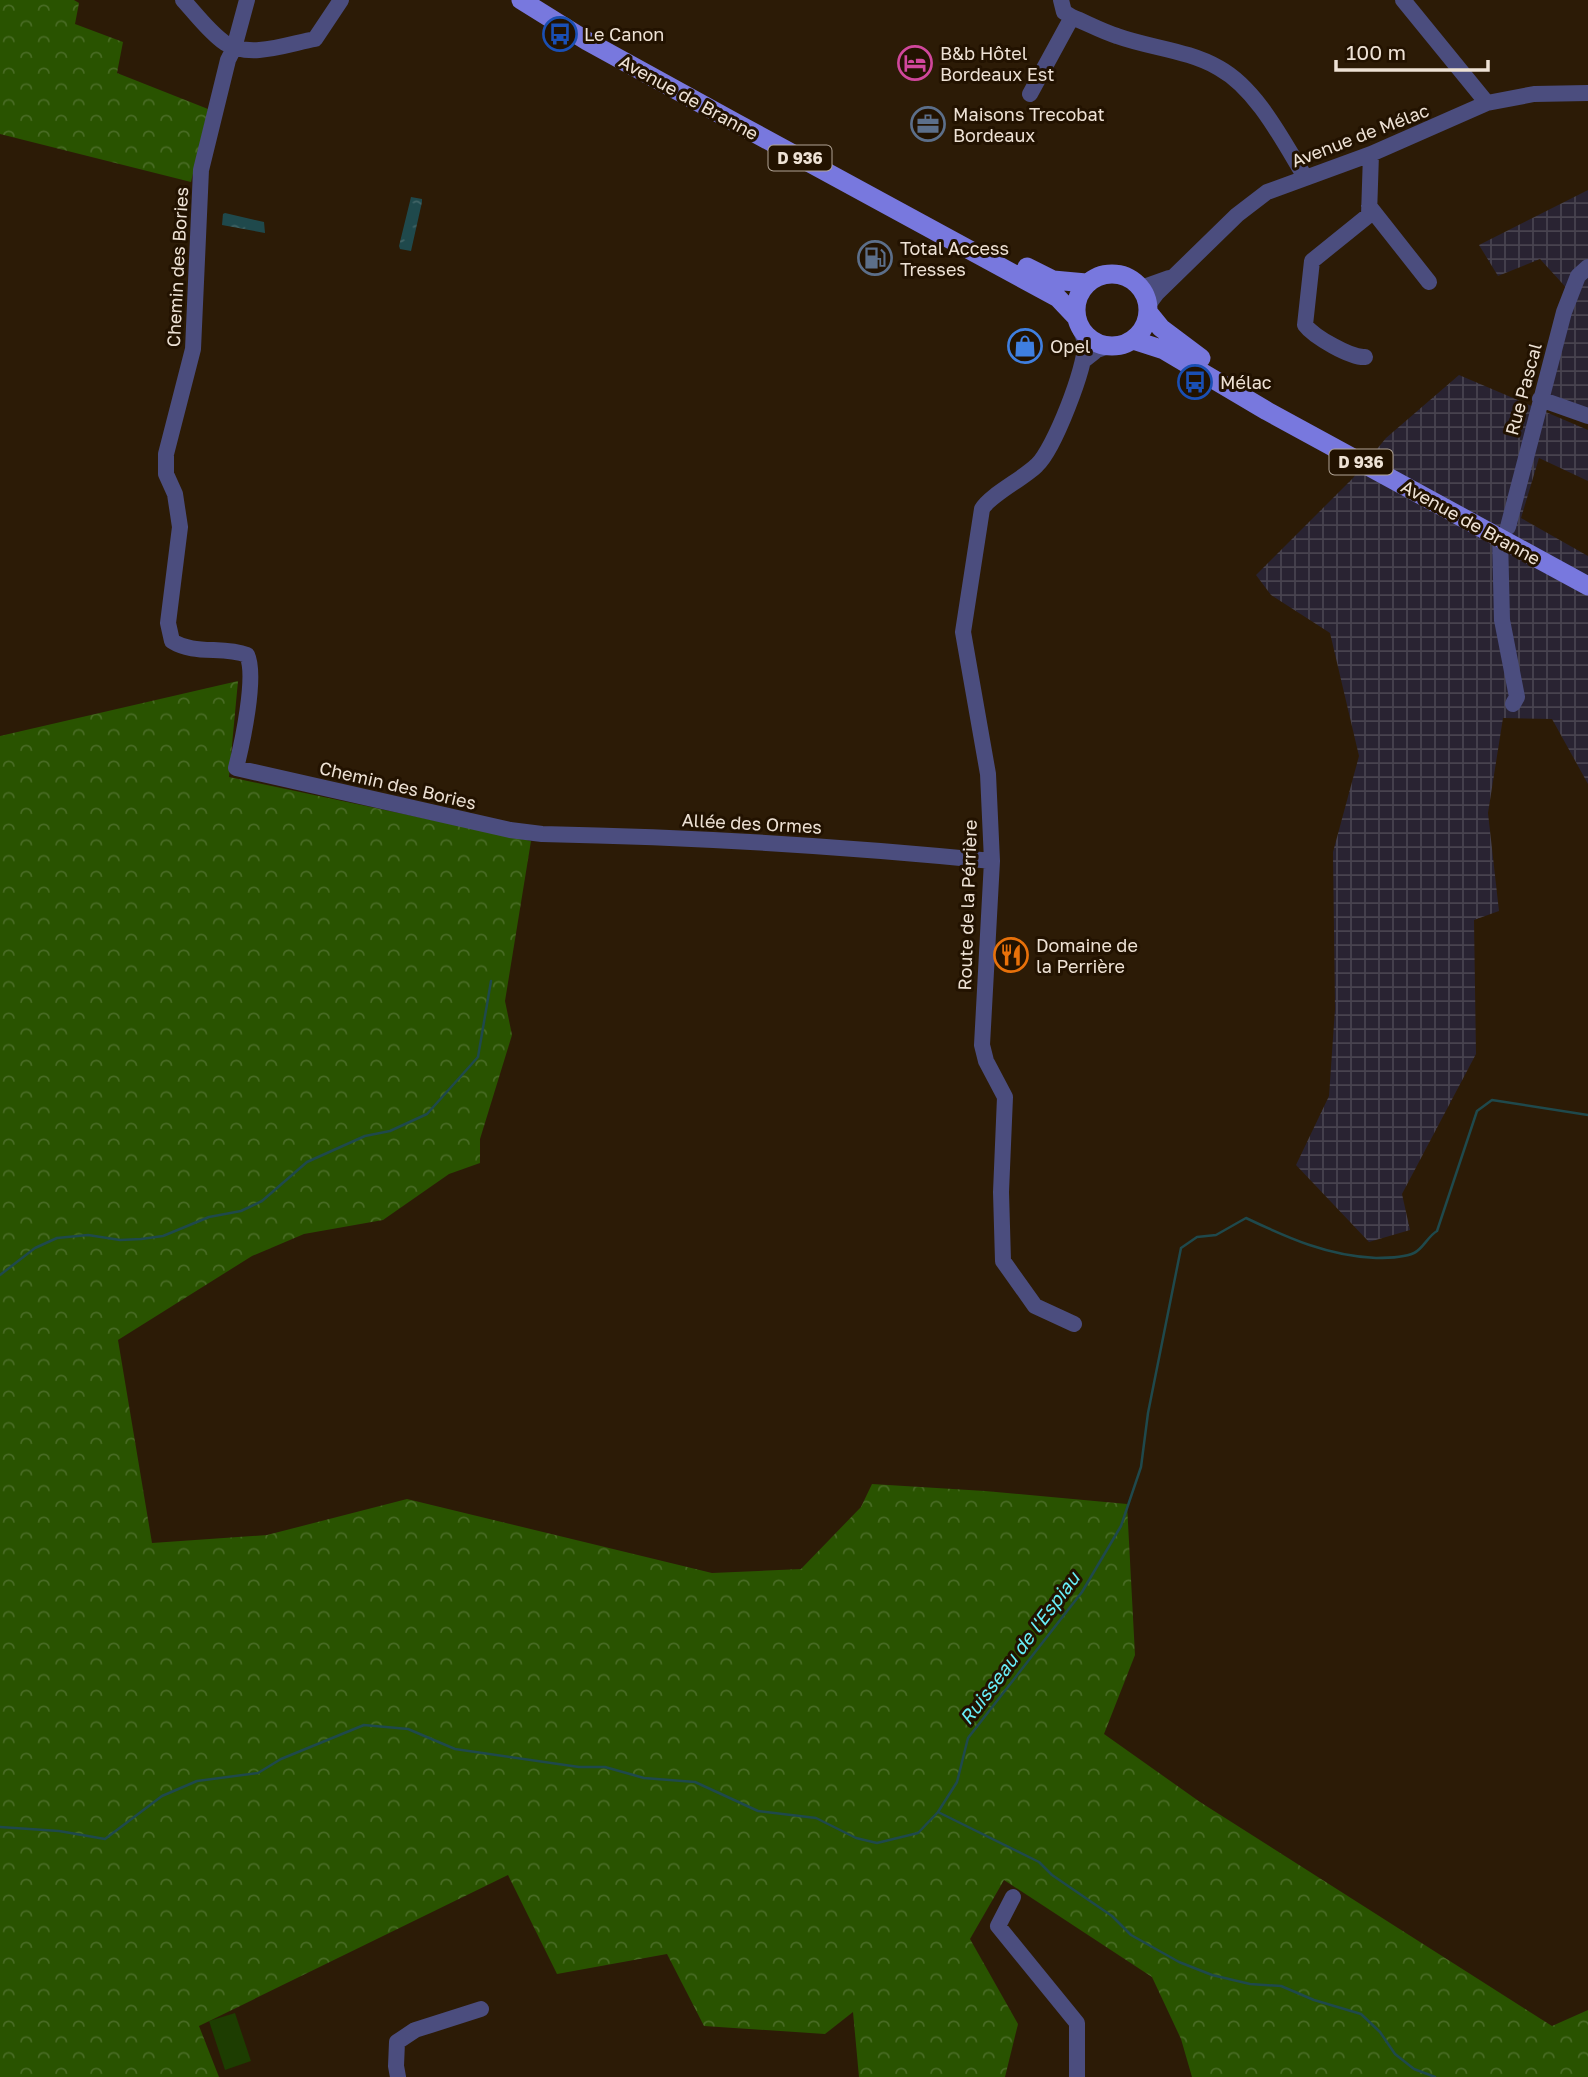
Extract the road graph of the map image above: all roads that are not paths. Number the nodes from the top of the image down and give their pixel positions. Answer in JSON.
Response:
{"nodes":[{"id":1,"x":183,"y":0,"type":"edge"},
{"id":2,"x":247,"y":0,"type":"edge"},
{"id":3,"x":333,"y":0,"type":"edge"},
{"id":4,"x":341,"y":0,"type":"edge"},
{"id":5,"x":522,"y":0,"type":"edge"},
{"id":6,"x":546,"y":0,"type":"edge"},
{"id":7,"x":1061,"y":0,"type":"edge"},
{"id":8,"x":1403,"y":0,"type":"edge"},
{"id":9,"x":1072,"y":17,"type":"junction"},
{"id":10,"x":293,"y":44,"type":"junction"},
{"id":11,"x":234,"y":48,"type":"junction"},
{"id":12,"x":1588,"y":93,"type":"edge"},
{"id":13,"x":1030,"y":94,"type":"dead end"},
{"id":14,"x":1487,"y":103,"type":"junction"},
{"id":15,"x":1371,"y":154,"type":"junction"},
{"id":16,"x":1305,"y":177,"type":"junction"},
{"id":17,"x":1369,"y":206,"type":"junction"},
{"id":18,"x":1588,"y":267,"type":"edge"},
{"id":19,"x":1429,"y":282,"type":"dead end"},
{"id":20,"x":1086,"y":284,"type":"junction"},
{"id":21,"x":1146,"y":302,"type":"junction"},
{"id":22,"x":1078,"y":323,"type":"junction"},
{"id":23,"x":1133,"y":340,"type":"junction"},
{"id":24,"x":1109,"y":346,"type":"junction"},
{"id":25,"x":1364,"y":357,"type":"dead end"},
{"id":26,"x":1083,"y":361,"type":"junction"},
{"id":27,"x":1540,"y":399,"type":"junction"},
{"id":28,"x":1588,"y":416,"type":"edge"},
{"id":29,"x":1504,"y":532,"type":"junction"},
{"id":30,"x":1588,"y":571,"type":"edge"},
{"id":31,"x":1588,"y":586,"type":"edge"},
{"id":32,"x":1513,"y":704,"type":"dead end"},
{"id":33,"x":510,"y":831,"type":"joint"},
{"id":34,"x":992,"y":861,"type":"junction"},
{"id":35,"x":1074,"y":1324,"type":"dead end"},
{"id":36,"x":1013,"y":1897,"type":"dead end"},
{"id":37,"x":481,"y":2009,"type":"dead end"},
{"id":38,"x":398,"y":2077,"type":"edge"},
{"id":39,"x":1077,"y":2077,"type":"edge"}],
"edges":[{"from":1,"to":11,"type":"street"},
{"from":2,"to":11,"type":"street"},
{"from":3,"to":10,"type":"street"},
{"from":4,"to":10,"type":"street"},
{"from":5,"to":22,"type":"main road","name":"Avenue de Branne","number":"D 936"},
{"from":6,"to":20,"type":"main road","name":"Avenue de Branne","number":"D 936"},
{"from":7,"to":9,"type":"street"},
{"from":8,"to":14,"type":"street"},
{"from":9,"to":13,"type":"street"},
{"from":9,"to":16,"type":"street"},
{"from":10,"to":11,"type":"street"},
{"from":11,"to":33,"type":"street","name":"Chemin des Bories"},
{"from":12,"to":14,"type":"street","name":"Avenue de Mélac"},
{"from":14,"to":15,"type":"street","name":"Avenue de Mélac"},
{"from":15,"to":16,"type":"street","name":"Avenue de Mélac"},
{"from":15,"to":17,"type":"street"},
{"from":16,"to":21,"type":"street","name":"Avenue de Mélac"},
{"from":17,"to":19,"type":"street"},
{"from":17,"to":25,"type":"street"},
{"from":18,"to":27,"type":"street","name":"Rue Pascal"},
{"from":20,"to":21,"type":"main road"},
{"from":20,"to":22,"type":"main road"},
{"from":21,"to":23,"type":"main road"},
{"from":21,"to":29,"type":"main road","name":"Avenue de Branne","number":"D 936"},
{"from":22,"to":24,"type":"main road"},
{"from":22,"to":26,"type":"street"},
{"from":23,"to":24,"type":"main road"},
{"from":23,"to":29,"type":"main road","name":"Avenue de Branne","number":"D 936"},
{"from":24,"to":26,"type":"street"},
{"from":26,"to":34,"type":"street","name":"Route de la Pérrière"},
{"from":27,"to":28,"type":"street"},
{"from":27,"to":29,"type":"street","name":"Rue Pascal"},
{"from":29,"to":30,"type":"main road","name":"Avenue de Branne","number":"D 936"},
{"from":29,"to":31,"type":"main road","name":"Avenue de Branne","number":"D 936"},
{"from":29,"to":32,"type":"street","name":"Rue Pascal"},
{"from":33,"to":34,"type":"street","name":"Allée des Ormes"},
{"from":34,"to":35,"type":"street","name":"Route de la Pérrière"},
{"from":36,"to":39,"type":"street"},
{"from":37,"to":38,"type":"street"}]}
